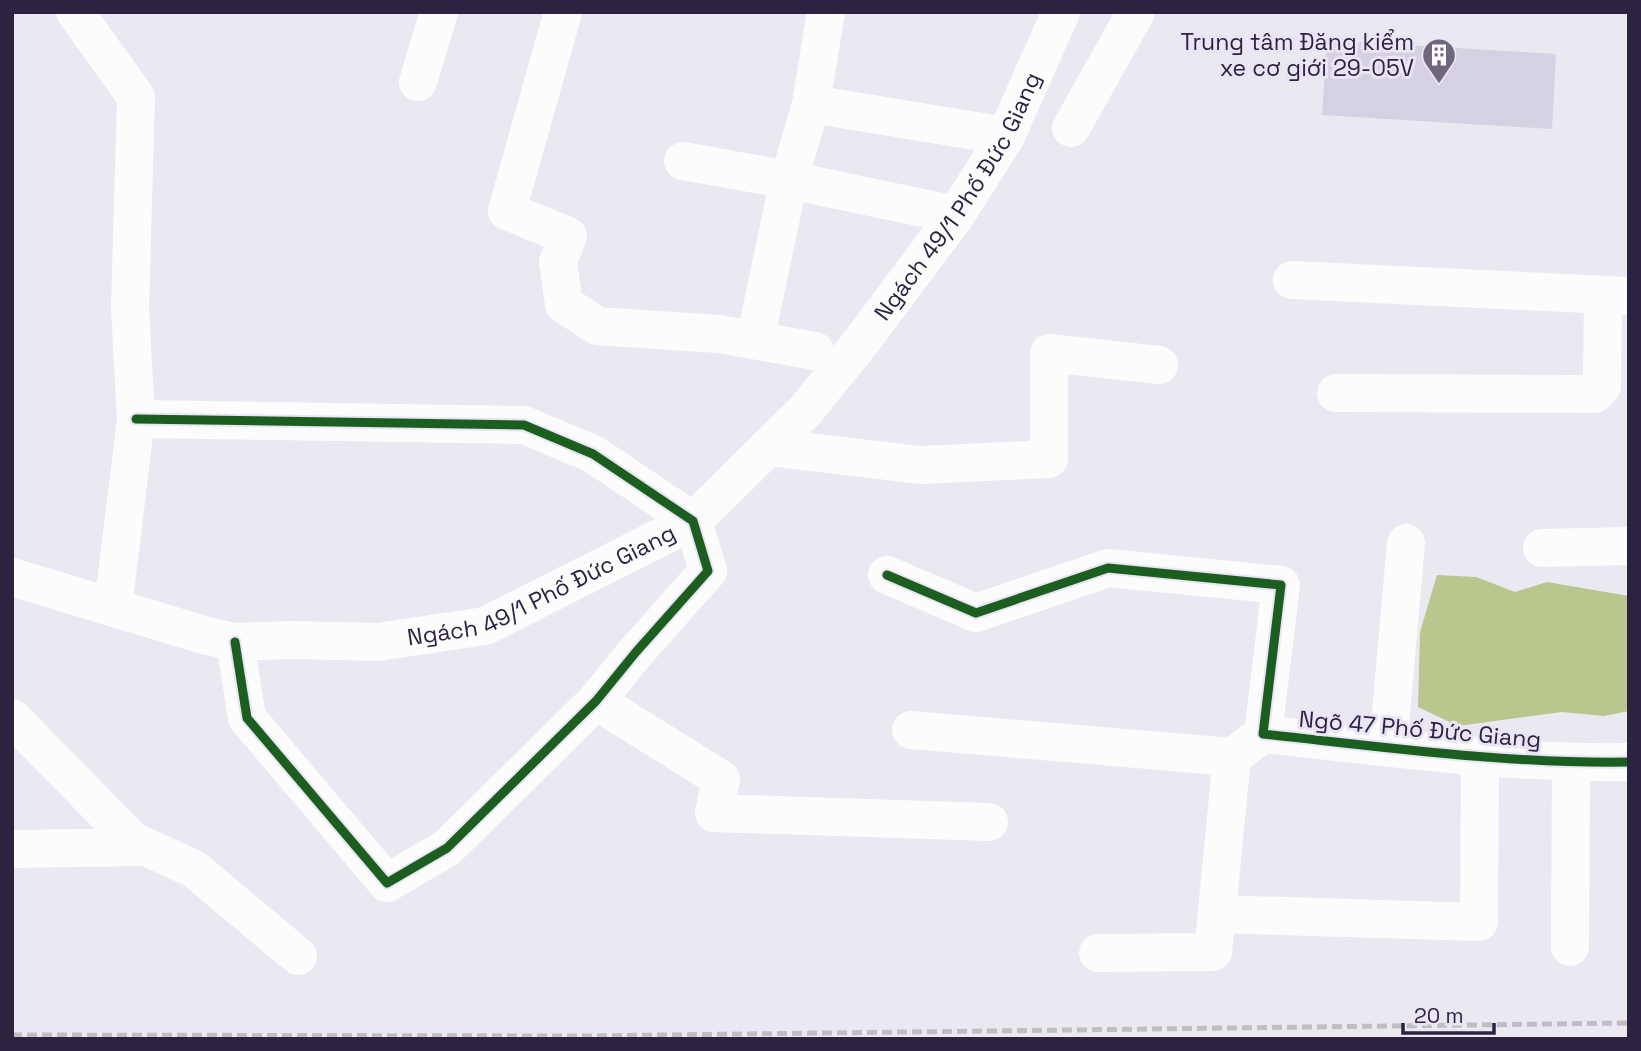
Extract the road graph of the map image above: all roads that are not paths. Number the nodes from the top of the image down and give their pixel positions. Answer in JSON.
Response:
{"nodes":[{"id":1,"x":75,"y":12,"type":"edge"},
{"id":2,"x":439,"y":12,"type":"edge"},
{"id":3,"x":563,"y":12,"type":"edge"},
{"id":4,"x":826,"y":12,"type":"edge"},
{"id":5,"x":1061,"y":12,"type":"edge"},
{"id":6,"x":1136,"y":12,"type":"edge"},
{"id":7,"x":418,"y":82,"type":"dead end"},
{"id":8,"x":811,"y":104,"type":"junction"},
{"id":9,"x":1070,"y":128,"type":"dead end"},
{"id":10,"x":1006,"y":136,"type":"junction"},
{"id":11,"x":682,"y":161,"type":"dead end"},
{"id":12,"x":789,"y":180,"type":"junction"},
{"id":13,"x":956,"y":215,"type":"junction"},
{"id":14,"x":1292,"y":281,"type":"dead end"},
{"id":15,"x":1616,"y":295,"type":"edge"},
{"id":16,"x":755,"y":340,"type":"junction"},
{"id":17,"x":815,"y":351,"type":"dead end"},
{"id":18,"x":1159,"y":365,"type":"dead end"},
{"id":19,"x":1336,"y":393,"type":"dead end"},
{"id":20,"x":136,"y":419,"type":"junction"},
{"id":21,"x":768,"y":447,"type":"junction"},
{"id":22,"x":692,"y":521,"type":"junction"},
{"id":23,"x":1406,"y":543,"type":"dead end"},
{"id":24,"x":1629,"y":546,"type":"edge"},
{"id":25,"x":1542,"y":548,"type":"dead end"},
{"id":26,"x":887,"y":575,"type":"dead end"},
{"id":27,"x":12,"y":577,"type":"edge"},
{"id":28,"x":113,"y":608,"type":"junction"},
{"id":29,"x":235,"y":642,"type":"junction"},
{"id":30,"x":596,"y":701,"type":"junction"},
{"id":31,"x":12,"y":718,"type":"edge"},
{"id":32,"x":911,"y":730,"type":"dead end"},
{"id":33,"x":1263,"y":733,"type":"junction"},
{"id":34,"x":1388,"y":747,"type":"junction"},
{"id":35,"x":1480,"y":755,"type":"junction"},
{"id":36,"x":1232,"y":757,"type":"junction"},
{"id":37,"x":1629,"y":762,"type":"edge"},
{"id":38,"x":1571,"y":763,"type":"junction"},
{"id":39,"x":989,"y":822,"type":"dead end"},
{"id":40,"x":146,"y":847,"type":"junction"},
{"id":41,"x":12,"y":849,"type":"edge"},
{"id":42,"x":1217,"y":914,"type":"junction"},
{"id":43,"x":1570,"y":947,"type":"dead end"},
{"id":44,"x":1098,"y":953,"type":"dead end"},
{"id":45,"x":298,"y":956,"type":"dead end"}],
"edges":[{"from":1,"to":20,"type":"street"},
{"from":2,"to":7,"type":"street"},
{"from":3,"to":16,"type":"street"},
{"from":4,"to":8,"type":"street"},
{"from":5,"to":10,"type":"street","name":"Ngách 49/1 Phố Đức Giang"},
{"from":6,"to":9,"type":"street"},
{"from":8,"to":10,"type":"street"},
{"from":8,"to":12,"type":"street"},
{"from":10,"to":13,"type":"street","name":"Ngách 49/1 Phố Đức Giang"},
{"from":11,"to":12,"type":"street"},
{"from":12,"to":13,"type":"street"},
{"from":12,"to":16,"type":"street"},
{"from":13,"to":21,"type":"street","name":"Ngách 49/1 Phố Đức Giang"},
{"from":14,"to":15,"type":"street"},
{"from":15,"to":19,"type":"street"},
{"from":16,"to":17,"type":"street"},
{"from":18,"to":21,"type":"street"},
{"from":20,"to":22,"type":"street"},
{"from":20,"to":28,"type":"street"},
{"from":21,"to":22,"type":"street","name":"Ngách 49/1 Phố Đức Giang"},
{"from":22,"to":29,"type":"street","name":"Ngách 49/1 Phố Đức Giang"},
{"from":22,"to":30,"type":"street"},
{"from":23,"to":34,"type":"street"},
{"from":24,"to":25,"type":"street"},
{"from":26,"to":33,"type":"street","name":"Ngõ 47 Phố Đức Giang"},
{"from":27,"to":28,"type":"street","name":"Ngách 49/1 Phố Đức Giang"},
{"from":28,"to":29,"type":"street","name":"Ngách 49/1 Phố Đức Giang"},
{"from":29,"to":30,"type":"street"},
{"from":30,"to":39,"type":"street"},
{"from":31,"to":40,"type":"street"},
{"from":32,"to":36,"type":"street"},
{"from":33,"to":34,"type":"street","name":"Ngõ 47 Phố Đức Giang"},
{"from":33,"to":36,"type":"street"},
{"from":34,"to":35,"type":"street","name":"Ngõ 47 Phố Đức Giang"},
{"from":35,"to":38,"type":"street","name":"Ngõ 47 Phố Đức Giang"},
{"from":35,"to":42,"type":"street"},
{"from":36,"to":42,"type":"street"},
{"from":37,"to":38,"type":"street","name":"Ngõ 47 Phố Đức Giang"},
{"from":38,"to":43,"type":"street"},
{"from":40,"to":41,"type":"street"},
{"from":40,"to":45,"type":"street"},
{"from":42,"to":44,"type":"street"}]}
